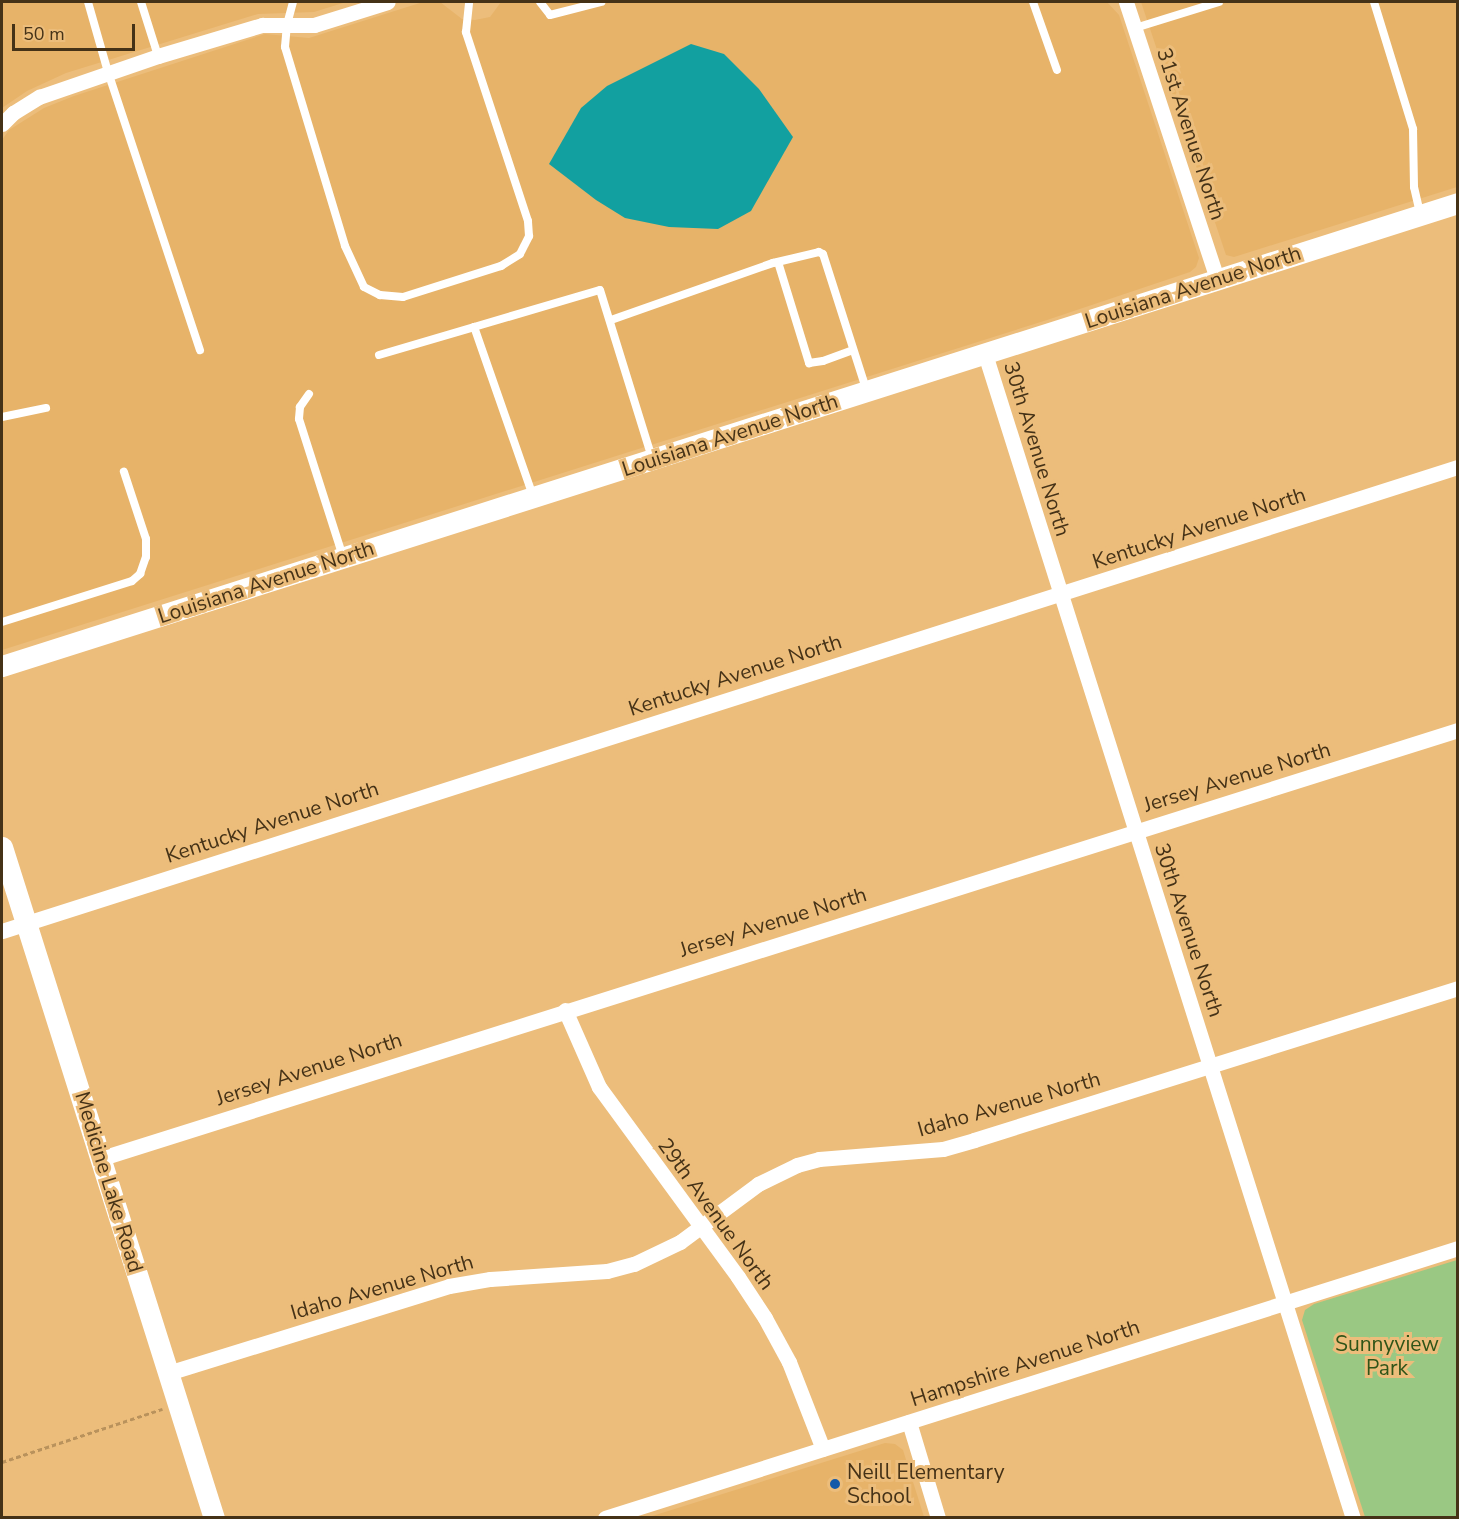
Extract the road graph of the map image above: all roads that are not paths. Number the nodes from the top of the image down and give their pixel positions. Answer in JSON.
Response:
{"nodes":[{"id":1,"x":88,"y":2,"type":"edge"},
{"id":2,"x":141,"y":2,"type":"edge"},
{"id":3,"x":293,"y":2,"type":"edge"},
{"id":4,"x":388,"y":2,"type":"edge"},
{"id":5,"x":469,"y":2,"type":"edge"},
{"id":6,"x":540,"y":2,"type":"edge"},
{"id":7,"x":601,"y":2,"type":"edge"},
{"id":8,"x":1033,"y":2,"type":"edge"},
{"id":9,"x":1126,"y":2,"type":"edge"},
{"id":10,"x":1219,"y":2,"type":"edge"},
{"id":11,"x":1374,"y":2,"type":"edge"},
{"id":12,"x":287,"y":24,"type":"junction"},
{"id":13,"x":1135,"y":28,"type":"junction"},
{"id":14,"x":158,"y":56,"type":"junction"},
{"id":15,"x":1057,"y":70,"type":"dead end"},
{"id":16,"x":108,"y":72,"type":"junction"},
{"id":17,"x":2,"y":124,"type":"edge"},
{"id":18,"x":1458,"y":203,"type":"edge"},
{"id":19,"x":1420,"y":214,"type":"junction"},
{"id":20,"x":778,"y":262,"type":"junction"},
{"id":21,"x":1217,"y":279,"type":"junction"},
{"id":22,"x":611,"y":320,"type":"junction"},
{"id":23,"x":474,"y":327,"type":"junction"},
{"id":24,"x":201,"y":350,"type":"dead end"},
{"id":25,"x":854,"y":350,"type":"junction"},
{"id":26,"x":985,"y":354,"type":"junction"},
{"id":27,"x":379,"y":356,"type":"dead end"},
{"id":28,"x":867,"y":391,"type":"junction"},
{"id":29,"x":309,"y":394,"type":"dead end"},
{"id":30,"x":46,"y":408,"type":"dead end"},
{"id":31,"x":2,"y":417,"type":"edge"},
{"id":32,"x":653,"y":459,"type":"junction"},
{"id":33,"x":1458,"y":467,"type":"edge"},
{"id":34,"x":124,"y":472,"type":"dead end"},
{"id":35,"x":534,"y":497,"type":"junction"},
{"id":36,"x":343,"y":558,"type":"junction"},
{"id":37,"x":1061,"y":594,"type":"junction"},
{"id":38,"x":2,"y":622,"type":"edge"},
{"id":39,"x":2,"y":666,"type":"edge"},
{"id":40,"x":1458,"y":730,"type":"edge"},
{"id":41,"x":1136,"y":830,"type":"junction"},
{"id":42,"x":2,"y":847,"type":"edge"},
{"id":43,"x":26,"y":923,"type":"junction"},
{"id":44,"x":2,"y":931,"type":"edge"},
{"id":45,"x":1458,"y":988,"type":"edge"},
{"id":46,"x":565,"y":1010,"type":"junction"},
{"id":47,"x":1211,"y":1067,"type":"junction"},
{"id":48,"x":102,"y":1158,"type":"junction"},
{"id":49,"x":701,"y":1226,"type":"junction"},
{"id":50,"x":1458,"y":1248,"type":"edge"},
{"id":51,"x":1285,"y":1302,"type":"junction"},
{"id":52,"x":168,"y":1373,"type":"junction"},
{"id":53,"x":909,"y":1422,"type":"junction"},
{"id":54,"x":823,"y":1449,"type":"junction"},
{"id":55,"x":214,"y":1518,"type":"edge"},
{"id":56,"x":604,"y":1518,"type":"edge"},
{"id":57,"x":938,"y":1518,"type":"edge"},
{"id":58,"x":1353,"y":1518,"type":"edge"}],
"edges":[{"from":1,"to":16,"type":"lane"},
{"from":2,"to":14,"type":"lane"},
{"from":3,"to":12,"type":"lane"},
{"from":4,"to":12,"type":"street"},
{"from":5,"to":12,"type":"lane"},
{"from":6,"to":7,"type":"lane"},
{"from":8,"to":15,"type":"lane"},
{"from":9,"to":13,"type":"street","name":"31st Avenue North"},
{"from":10,"to":13,"type":"lane"},
{"from":11,"to":19,"type":"lane"},
{"from":12,"to":14,"type":"street"},
{"from":13,"to":21,"type":"street","name":"31st Avenue North"},
{"from":14,"to":16,"type":"street"},
{"from":16,"to":17,"type":"street"},
{"from":16,"to":24,"type":"lane"},
{"from":18,"to":19,"type":"street","name":"Louisiana Avenue North"},
{"from":19,"to":21,"type":"street","name":"Louisiana Avenue North"},
{"from":20,"to":22,"type":"lane"},
{"from":20,"to":25,"type":"lane"},
{"from":20,"to":25,"type":"lane"},
{"from":21,"to":26,"type":"street","name":"Louisiana Avenue North"},
{"from":22,"to":23,"type":"lane"},
{"from":22,"to":32,"type":"lane"},
{"from":23,"to":27,"type":"lane"},
{"from":23,"to":35,"type":"lane"},
{"from":25,"to":28,"type":"lane"},
{"from":26,"to":28,"type":"street","name":"Louisiana Avenue North"},
{"from":26,"to":37,"type":"street","name":"30th Avenue North"},
{"from":28,"to":32,"type":"street","name":"Louisiana Avenue North"},
{"from":29,"to":36,"type":"lane"},
{"from":30,"to":31,"type":"lane"},
{"from":32,"to":35,"type":"street","name":"Louisiana Avenue North"},
{"from":33,"to":37,"type":"street","name":"Kentucky Avenue North"},
{"from":34,"to":38,"type":"lane"},
{"from":35,"to":36,"type":"street","name":"Louisiana Avenue North"},
{"from":36,"to":39,"type":"street","name":"Louisiana Avenue North"},
{"from":37,"to":41,"type":"street","name":"30th Avenue North"},
{"from":37,"to":43,"type":"street","name":"Kentucky Avenue North"},
{"from":40,"to":41,"type":"street","name":"Jersey Avenue North"},
{"from":41,"to":46,"type":"street","name":"Jersey Avenue North"},
{"from":41,"to":47,"type":"street","name":"30th Avenue North"},
{"from":42,"to":43,"type":"street","name":"Medicine Lake Road"},
{"from":43,"to":44,"type":"street","name":"Kentucky Avenue North"},
{"from":43,"to":48,"type":"street","name":"Medicine Lake Road"},
{"from":45,"to":47,"type":"street","name":"Idaho Avenue North"},
{"from":46,"to":48,"type":"street","name":"Jersey Avenue North"},
{"from":46,"to":49,"type":"street","name":"29th Avenue North"},
{"from":47,"to":49,"type":"street","name":"Idaho Avenue North"},
{"from":47,"to":51,"type":"street","name":"30th Avenue North"},
{"from":48,"to":52,"type":"street","name":"Medicine Lake Road"},
{"from":49,"to":52,"type":"street","name":"Idaho Avenue North"},
{"from":49,"to":54,"type":"street","name":"29th Avenue North"},
{"from":50,"to":51,"type":"street","name":"Hampshire Avenue North"},
{"from":51,"to":53,"type":"street","name":"Hampshire Avenue North"},
{"from":51,"to":58,"type":"street","name":"30th Avenue North"},
{"from":52,"to":55,"type":"street","name":"Medicine Lake Road"},
{"from":53,"to":54,"type":"street","name":"Hampshire Avenue North"},
{"from":53,"to":57,"type":"street"},
{"from":54,"to":56,"type":"street","name":"Hampshire Avenue North"}]}
